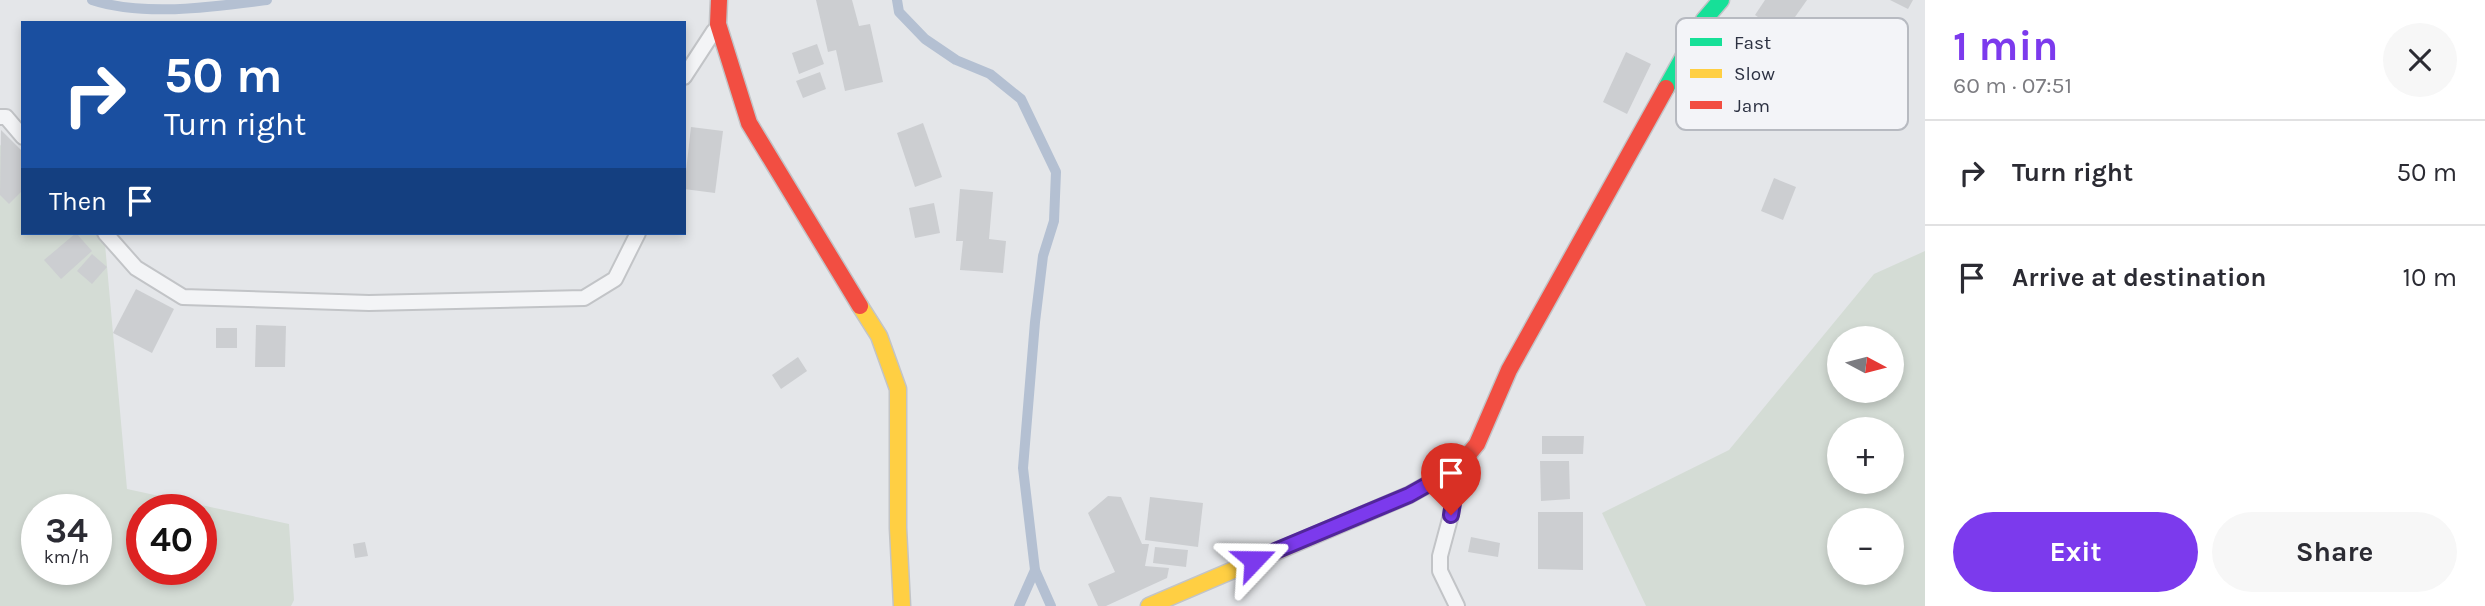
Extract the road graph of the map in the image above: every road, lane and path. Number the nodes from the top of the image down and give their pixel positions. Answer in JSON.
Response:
{"nodes":[{"id":1,"x":719,"y":0,"type":"edge"},
{"id":2,"x":1721,"y":0,"type":"edge"},
{"id":3,"x":1706,"y":18,"type":"edge"},
{"id":4,"x":718,"y":24,"type":"junction"},
{"id":5,"x":1676,"y":70,"type":"edge"},
{"id":6,"x":686,"y":74,"type":"edge"},
{"id":7,"x":0,"y":117,"type":"edge"},
{"id":8,"x":21,"y":135,"type":"edge"},
{"id":9,"x":107,"y":235,"type":"edge"},
{"id":10,"x":637,"y":235,"type":"edge"},
{"id":11,"x":1459,"y":467,"type":"junction"},
{"id":12,"x":902,"y":606,"type":"edge"},
{"id":13,"x":1149,"y":606,"type":"edge"},
{"id":14,"x":1457,"y":606,"type":"edge"}],
"edges":[{"from":1,"to":4,"type":"street"},
{"from":2,"to":3,"type":"street"},
{"from":4,"to":6,"type":"lane"},
{"from":4,"to":12,"type":"street"},
{"from":5,"to":11,"type":"street"},
{"from":7,"to":8,"type":"lane"},
{"from":9,"to":10,"type":"lane"},
{"from":11,"to":13,"type":"street"},
{"from":11,"to":14,"type":"lane"}]}
